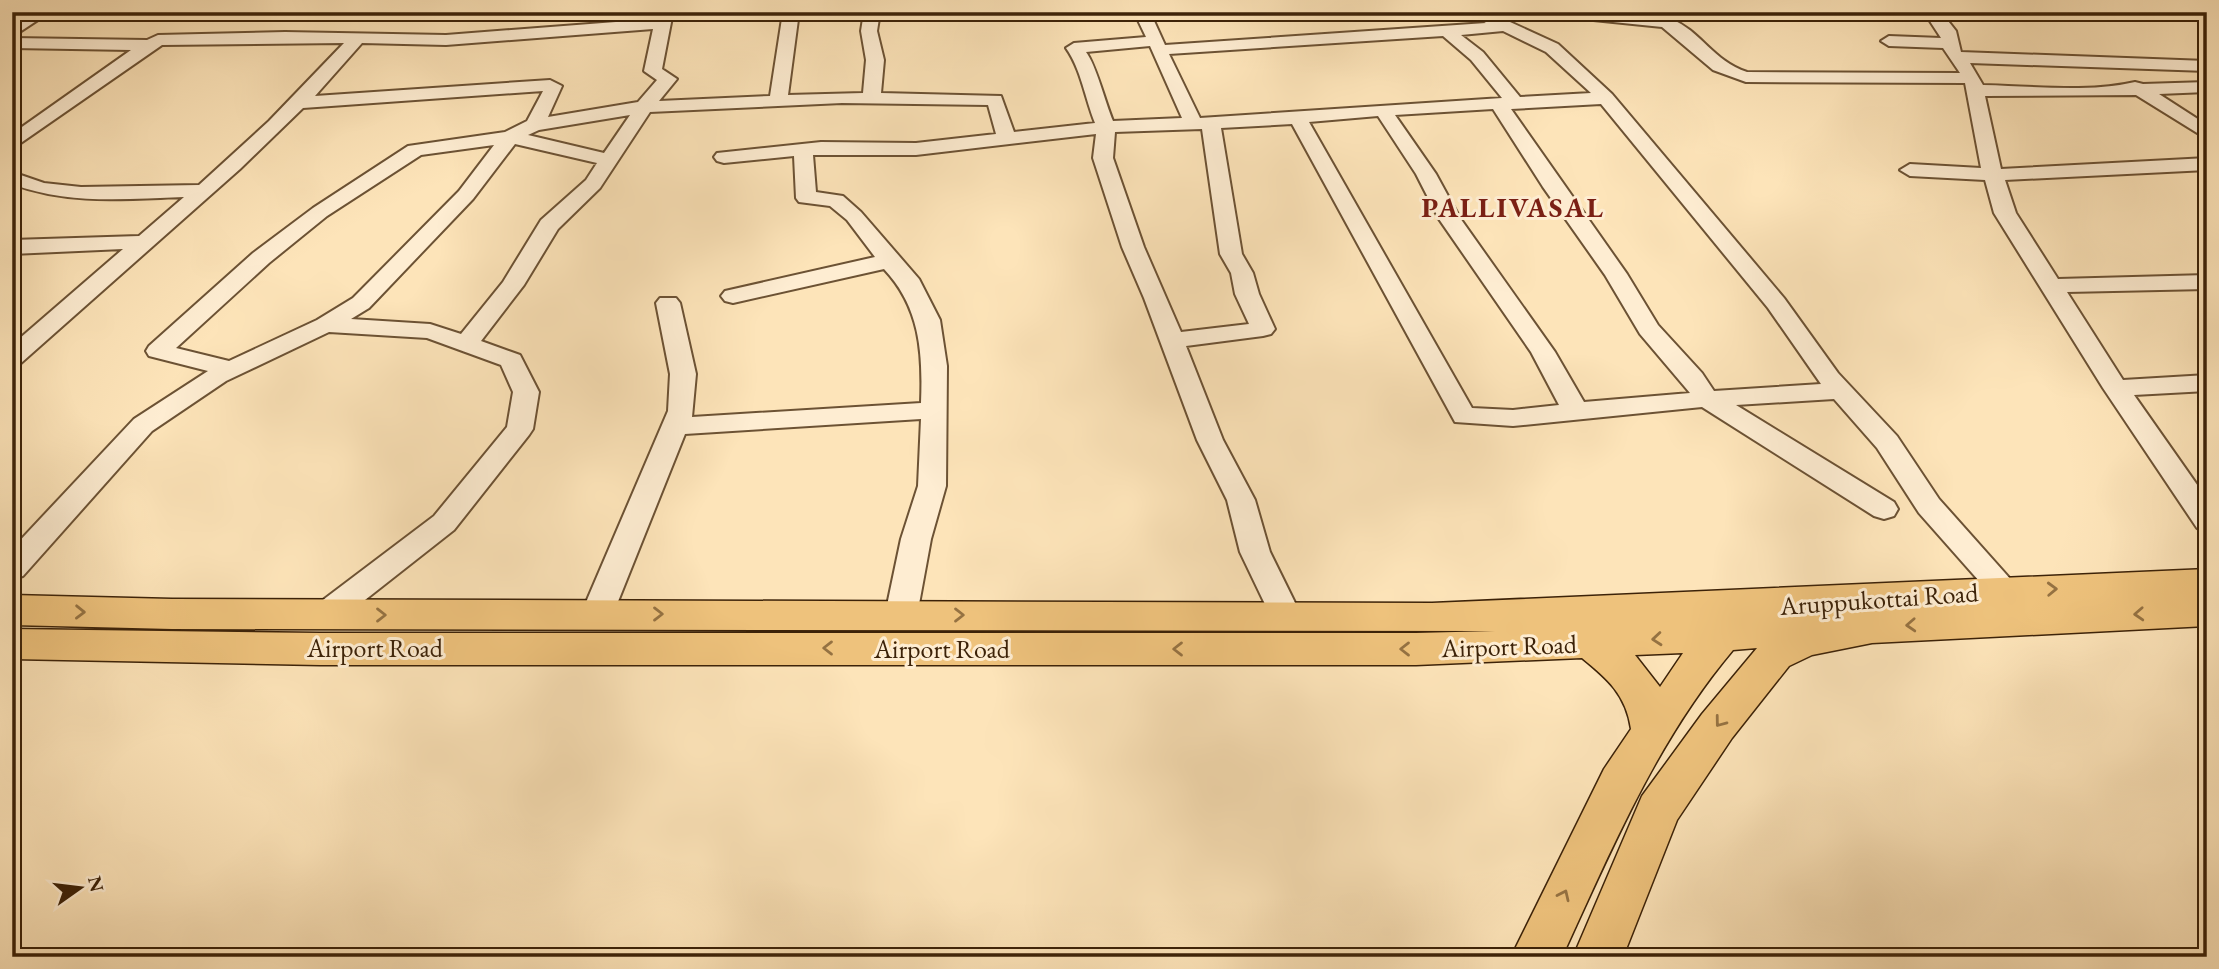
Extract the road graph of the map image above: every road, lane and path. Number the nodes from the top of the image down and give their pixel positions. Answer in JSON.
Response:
{"nodes":[{"id":1,"x":42,"y":12,"type":"edge"},
{"id":2,"x":791,"y":12,"type":"edge"},
{"id":3,"x":872,"y":12,"type":"edge"},
{"id":4,"x":1142,"y":12,"type":"edge"},
{"id":5,"x":1475,"y":12,"type":"edge"},
{"id":6,"x":1564,"y":12,"type":"edge"},
{"id":7,"x":1932,"y":12,"type":"edge"},
{"id":8,"x":1644,"y":16,"type":"edge"},
{"id":9,"x":663,"y":18,"type":"edge"},
{"id":10,"x":1504,"y":27,"type":"junction"},
{"id":11,"x":1447,"y":31,"type":"junction"},
{"id":12,"x":12,"y":32,"type":"edge"},
{"id":13,"x":356,"y":40,"type":"junction"},
{"id":14,"x":1889,"y":41,"type":"dead end"},
{"id":15,"x":12,"y":43,"type":"edge"},
{"id":16,"x":150,"y":45,"type":"junction"},
{"id":17,"x":1157,"y":46,"type":"junction"},
{"id":18,"x":1953,"y":50,"type":"junction"},
{"id":19,"x":2097,"y":64,"type":"junction"},
{"id":20,"x":2207,"y":66,"type":"edge"},
{"id":21,"x":1974,"y":84,"type":"junction"},
{"id":22,"x":2207,"y":87,"type":"edge"},
{"id":23,"x":2139,"y":90,"type":"junction"},
{"id":24,"x":872,"y":98,"type":"junction"},
{"id":25,"x":1606,"y":98,"type":"junction"},
{"id":26,"x":778,"y":100,"type":"junction"},
{"id":27,"x":296,"y":103,"type":"junction"},
{"id":28,"x":1507,"y":104,"type":"junction"},
{"id":29,"x":644,"y":107,"type":"junction"},
{"id":30,"x":1383,"y":110,"type":"junction"},
{"id":31,"x":1297,"y":117,"type":"junction"},
{"id":32,"x":1203,"y":124,"type":"junction"},
{"id":33,"x":534,"y":125,"type":"junction"},
{"id":34,"x":1106,"y":127,"type":"junction"},
{"id":35,"x":2207,"y":133,"type":"edge"},
{"id":36,"x":510,"y":137,"type":"junction"},
{"id":37,"x":1007,"y":139,"type":"junction"},
{"id":38,"x":12,"y":143,"type":"edge"},
{"id":39,"x":803,"y":150,"type":"junction"},
{"id":40,"x":724,"y":157,"type":"dead end"},
{"id":41,"x":610,"y":159,"type":"junction"},
{"id":42,"x":2207,"y":164,"type":"edge"},
{"id":43,"x":1910,"y":170,"type":"dead end"},
{"id":44,"x":1994,"y":175,"type":"junction"},
{"id":45,"x":12,"y":178,"type":"edge"},
{"id":46,"x":201,"y":191,"type":"junction"},
{"id":47,"x":142,"y":242,"type":"junction"},
{"id":48,"x":12,"y":247,"type":"edge"},
{"id":49,"x":889,"y":261,"type":"junction"},
{"id":50,"x":2207,"y":282,"type":"edge"},
{"id":51,"x":2052,"y":286,"type":"junction"},
{"id":52,"x":733,"y":296,"type":"dead end"},
{"id":53,"x":668,"y":303,"type":"dead end"},
{"id":54,"x":325,"y":325,"type":"junction"},
{"id":55,"x":1172,"y":340,"type":"junction"},
{"id":56,"x":466,"y":344,"type":"junction"},
{"id":57,"x":12,"y":358,"type":"edge"},
{"id":58,"x":231,"y":369,"type":"junction"},
{"id":59,"x":2207,"y":383,"type":"edge"},
{"id":60,"x":2116,"y":388,"type":"junction"},
{"id":61,"x":1842,"y":391,"type":"junction"},
{"id":62,"x":1707,"y":399,"type":"junction"},
{"id":63,"x":934,"y":410,"type":"junction"},
{"id":64,"x":1576,"y":411,"type":"junction"},
{"id":65,"x":675,"y":426,"type":"junction"},
{"id":66,"x":1884,"y":509,"type":"dead end"},
{"id":67,"x":2207,"y":521,"type":"edge"},
{"id":68,"x":12,"y":568,"type":"edge"},
{"id":69,"x":2207,"y":583,"type":"edge"},
{"id":70,"x":2006,"y":591,"type":"junction"},
{"id":71,"x":1776,"y":603,"type":"junction"},
{"id":72,"x":12,"y":610,"type":"edge"},
{"id":73,"x":2207,"y":611,"type":"edge"},
{"id":74,"x":326,"y":614,"type":"junction"},
{"id":75,"x":597,"y":614,"type":"junction"},
{"id":76,"x":901,"y":615,"type":"junction"},
{"id":77,"x":1286,"y":617,"type":"junction"},
{"id":78,"x":1872,"y":628,"type":"junction"},
{"id":79,"x":1725,"y":632,"type":"junction"},
{"id":80,"x":12,"y":644,"type":"edge"},
{"id":81,"x":1591,"y":644,"type":"junction"},
{"id":82,"x":1653,"y":732,"type":"junction"},
{"id":83,"x":1536,"y":957,"type":"edge"},
{"id":84,"x":1598,"y":957,"type":"edge"}],
"edges":[{"from":1,"to":12,"type":"street"},
{"from":2,"to":26,"type":"street"},
{"from":3,"to":24,"type":"street"},
{"from":4,"to":17,"type":"street"},
{"from":5,"to":10,"type":"street"},
{"from":6,"to":8,"type":"street"},
{"from":7,"to":18,"type":"street"},
{"from":8,"to":21,"type":"street"},
{"from":9,"to":13,"type":"street"},
{"from":9,"to":29,"type":"street"},
{"from":10,"to":11,"type":"street"},
{"from":10,"to":25,"type":"street"},
{"from":11,"to":17,"type":"street"},
{"from":11,"to":28,"type":"street"},
{"from":13,"to":16,"type":"street"},
{"from":13,"to":27,"type":"street"},
{"from":14,"to":18,"type":"street"},
{"from":15,"to":16,"type":"street"},
{"from":16,"to":38,"type":"street"},
{"from":17,"to":32,"type":"street"},
{"from":17,"to":34,"type":"street"},
{"from":18,"to":19,"type":"street"},
{"from":18,"to":21,"type":"street"},
{"from":19,"to":20,"type":"street"},
{"from":19,"to":23,"type":"street"},
{"from":21,"to":23,"type":"street"},
{"from":21,"to":44,"type":"street"},
{"from":22,"to":23,"type":"street"},
{"from":23,"to":35,"type":"street"},
{"from":24,"to":26,"type":"street"},
{"from":24,"to":37,"type":"street"},
{"from":25,"to":28,"type":"street"},
{"from":25,"to":61,"type":"street"},
{"from":26,"to":29,"type":"street"},
{"from":27,"to":33,"type":"street"},
{"from":27,"to":46,"type":"street"},
{"from":28,"to":30,"type":"street"},
{"from":28,"to":62,"type":"street"},
{"from":29,"to":33,"type":"street"},
{"from":29,"to":41,"type":"street"},
{"from":30,"to":31,"type":"street"},
{"from":30,"to":64,"type":"street"},
{"from":31,"to":32,"type":"street"},
{"from":31,"to":64,"type":"street"},
{"from":32,"to":34,"type":"street"},
{"from":32,"to":55,"type":"street"},
{"from":33,"to":36,"type":"street"},
{"from":34,"to":37,"type":"street"},
{"from":34,"to":55,"type":"street"},
{"from":36,"to":41,"type":"street"},
{"from":36,"to":54,"type":"street"},
{"from":36,"to":58,"type":"street"},
{"from":37,"to":39,"type":"street"},
{"from":39,"to":40,"type":"street"},
{"from":39,"to":49,"type":"street"},
{"from":41,"to":56,"type":"street"},
{"from":42,"to":44,"type":"street"},
{"from":43,"to":44,"type":"street"},
{"from":44,"to":51,"type":"street"},
{"from":45,"to":46,"type":"street"},
{"from":46,"to":47,"type":"street"},
{"from":47,"to":48,"type":"street"},
{"from":47,"to":57,"type":"street"},
{"from":49,"to":52,"type":"street"},
{"from":49,"to":63,"type":"street"},
{"from":50,"to":51,"type":"street"},
{"from":51,"to":60,"type":"street"},
{"from":53,"to":65,"type":"street"},
{"from":54,"to":56,"type":"street"},
{"from":54,"to":58,"type":"street"},
{"from":55,"to":77,"type":"street"},
{"from":56,"to":74,"type":"street"},
{"from":58,"to":68,"type":"street"},
{"from":59,"to":60,"type":"street"},
{"from":60,"to":67,"type":"street"},
{"from":61,"to":62,"type":"street"},
{"from":61,"to":70,"type":"street"},
{"from":62,"to":64,"type":"street"},
{"from":62,"to":66,"type":"street"},
{"from":63,"to":65,"type":"street"},
{"from":63,"to":76,"type":"street"},
{"from":65,"to":75,"type":"street"},
{"from":70,"to":69,"type":"main road","name":"Aruppukottai Road","one_way":true},
{"from":70,"to":71,"type":"main road","name":"Aruppukottai Road"},
{"from":71,"to":77,"type":"main road","name":"Airport Road"},
{"from":71,"to":79,"type":"main road","name":"Aruppukottai Road"},
{"from":72,"to":74,"type":"main road","name":"Airport Road","one_way":true},
{"from":73,"to":78,"type":"main road","name":"Aruppukottai Road","one_way":true},
{"from":74,"to":75,"type":"main road","name":"Airport Road","one_way":true},
{"from":75,"to":76,"type":"main road","name":"Airport Road","one_way":true},
{"from":76,"to":77,"type":"main road","name":"Airport Road","one_way":true},
{"from":78,"to":79,"type":"main road","name":"Airport Road"},
{"from":78,"to":84,"type":"main road","name":"Aruppukottai Road","one_way":true},
{"from":79,"to":81,"type":"main road","name":"Airport Road","one_way":true},
{"from":79,"to":82,"type":"main road","name":"Aruppukottai Road"},
{"from":81,"to":80,"type":"main road","name":"Airport Road","one_way":true},
{"from":81,"to":82,"type":"main road"},
{"from":83,"to":82,"type":"main road","name":"Aruppukottai Road","one_way":true}]}
